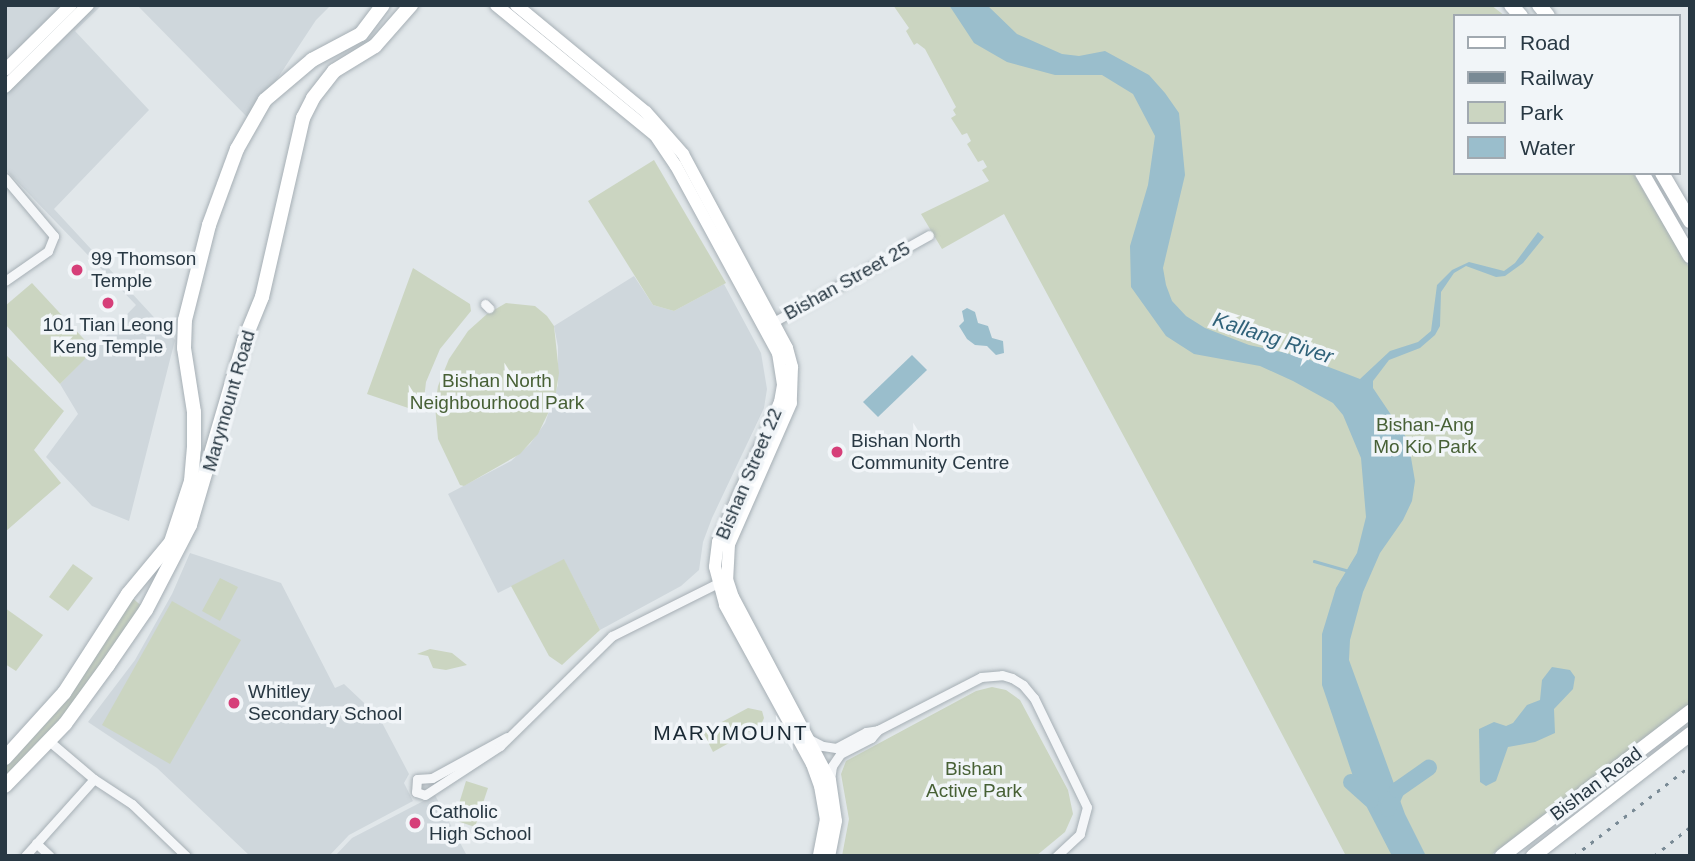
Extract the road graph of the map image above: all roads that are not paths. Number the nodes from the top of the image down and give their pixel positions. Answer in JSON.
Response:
{"nodes":[{"id":1,"x":71,"y":5,"type":"edge"},
{"id":2,"x":88,"y":5,"type":"edge"},
{"id":3,"x":383,"y":5,"type":"edge"},
{"id":4,"x":411,"y":5,"type":"edge"},
{"id":5,"x":496,"y":5,"type":"edge"},
{"id":6,"x":516,"y":5,"type":"edge"},
{"id":7,"x":61,"y":11,"type":"edge"},
{"id":8,"x":5,"y":70,"type":"edge"},
{"id":9,"x":5,"y":88,"type":"edge"},
{"id":10,"x":1643,"y":175,"type":"edge"},
{"id":11,"x":1663,"y":175,"type":"edge"},
{"id":12,"x":5,"y":178,"type":"edge"},
{"id":13,"x":1690,"y":221,"type":"edge"},
{"id":14,"x":929,"y":235,"type":"dead end"},
{"id":15,"x":1690,"y":256,"type":"edge"},
{"id":16,"x":5,"y":281,"type":"edge"},
{"id":17,"x":770,"y":324,"type":"junction"},
{"id":18,"x":722,"y":581,"type":"junction"},
{"id":19,"x":1690,"y":712,"type":"edge"},
{"id":20,"x":878,"y":730,"type":"junction"},
{"id":21,"x":1690,"y":734,"type":"edge"},
{"id":22,"x":507,"y":737,"type":"junction"},
{"id":23,"x":811,"y":740,"type":"junction"},
{"id":24,"x":49,"y":741,"type":"junction"},
{"id":25,"x":5,"y":758,"type":"edge"},
{"id":26,"x":94,"y":779,"type":"junction"},
{"id":27,"x":830,"y":780,"type":"junction"},
{"id":28,"x":5,"y":786,"type":"edge"},
{"id":29,"x":36,"y":844,"type":"junction"},
{"id":30,"x":25,"y":856,"type":"edge"},
{"id":31,"x":50,"y":856,"type":"edge"},
{"id":32,"x":186,"y":856,"type":"edge"},
{"id":33,"x":819,"y":856,"type":"edge"},
{"id":34,"x":829,"y":856,"type":"edge"},
{"id":35,"x":1056,"y":856,"type":"edge"},
{"id":36,"x":1502,"y":856,"type":"edge"},
{"id":37,"x":1533,"y":856,"type":"edge"}],
"edges":[{"from":1,"to":7,"type":"main road"},
{"from":2,"to":9,"type":"main road"},
{"from":3,"to":25,"type":"main road","name":"Marymount Road"},
{"from":4,"to":24,"type":"main road","name":"Marymount Road"},
{"from":5,"to":17,"type":"main road","name":"Bishan Street 22"},
{"from":6,"to":17,"type":"main road","name":"Bishan Street 22"},
{"from":7,"to":8,"type":"main road"},
{"from":10,"to":15,"type":"main road"},
{"from":11,"to":13,"type":"main road"},
{"from":12,"to":16,"type":"street"},
{"from":14,"to":17,"type":"street","name":"Bishan Street 25"},
{"from":17,"to":18,"type":"main road","name":"Bishan Street 22"},
{"from":18,"to":22,"type":"street"},
{"from":18,"to":23,"type":"main road","name":"Bishan Street 22"},
{"from":18,"to":33,"type":"main road","name":"Bishan Street 22"},
{"from":19,"to":36,"type":"main road","name":"Bishan Road"},
{"from":20,"to":23,"type":"street"},
{"from":20,"to":27,"type":"street"},
{"from":20,"to":35,"type":"street"},
{"from":21,"to":37,"type":"main road","name":"Bishan Road"},
{"from":22,"to":22,"type":"street"},
{"from":23,"to":27,"type":"main road","name":"Bishan Street 22"},
{"from":24,"to":26,"type":"street"},
{"from":24,"to":28,"type":"main road","name":"Marymount Road"},
{"from":26,"to":29,"type":"street"},
{"from":26,"to":32,"type":"street"},
{"from":27,"to":34,"type":"main road","name":"Bishan Street 22"},
{"from":29,"to":30,"type":"street"},
{"from":29,"to":31,"type":"street"}]}
